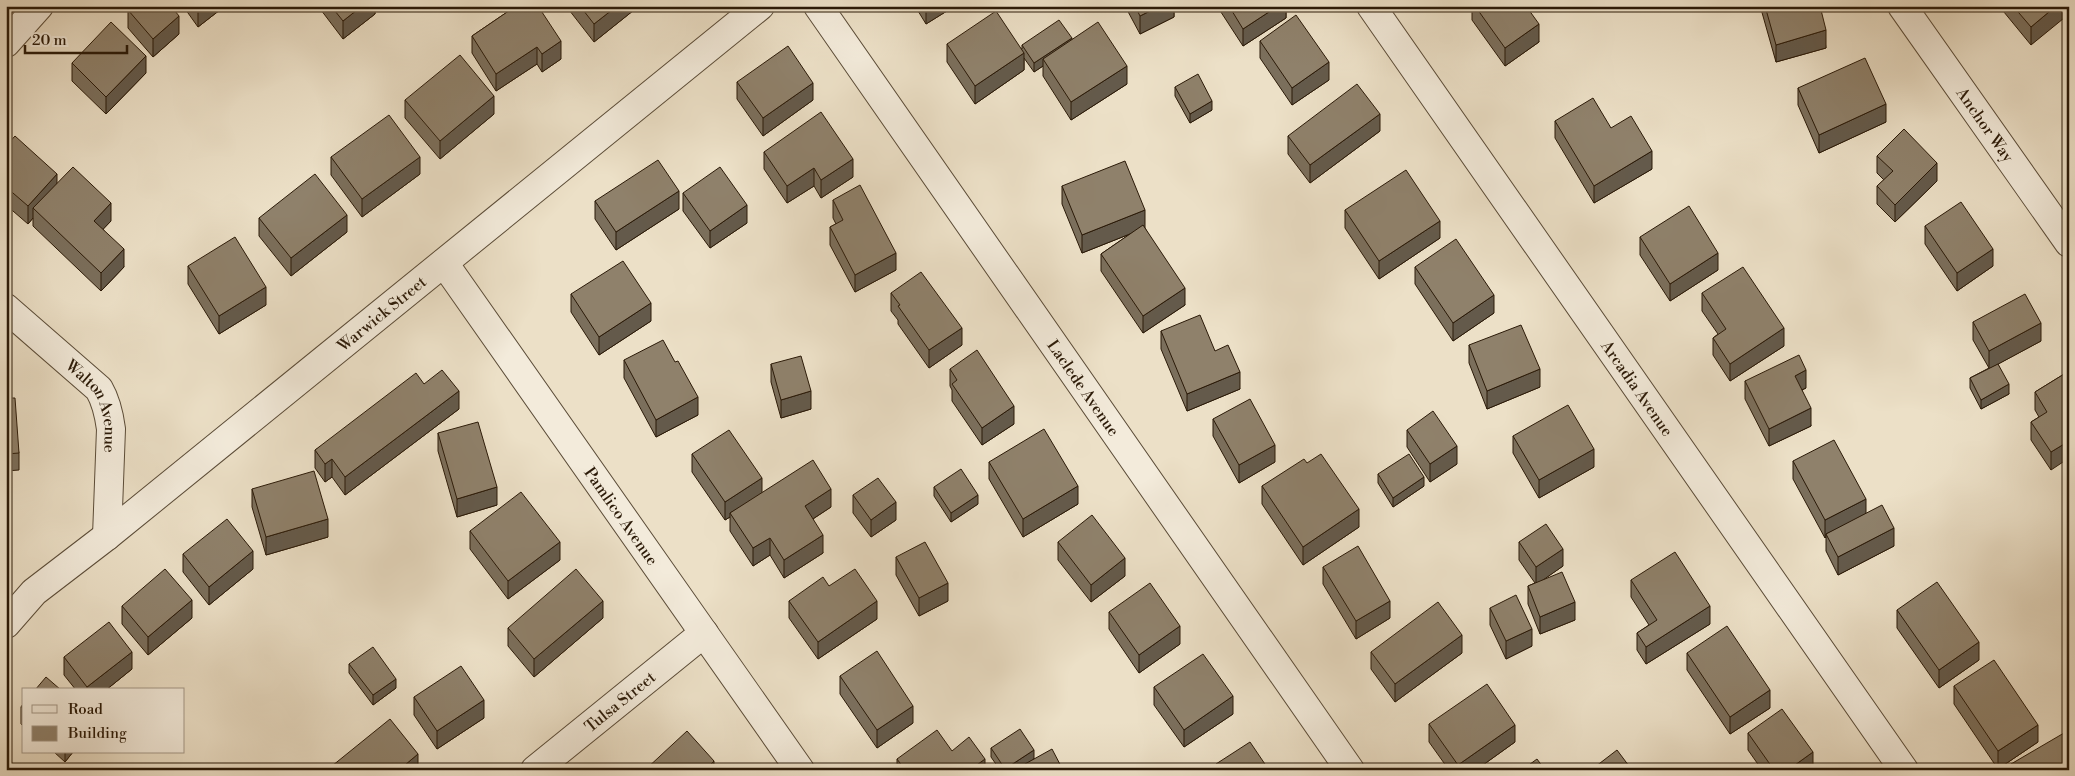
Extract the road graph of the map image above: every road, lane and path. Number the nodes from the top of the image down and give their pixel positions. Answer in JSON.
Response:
{"nodes":[{"id":1,"x":39,"y":6,"type":"edge"},
{"id":2,"x":760,"y":6,"type":"edge"},
{"id":3,"x":818,"y":6,"type":"edge"},
{"id":4,"x":1371,"y":6,"type":"edge"},
{"id":5,"x":1902,"y":6,"type":"edge"},
{"id":6,"x":6,"y":43,"type":"edge"},
{"id":7,"x":2069,"y":243,"type":"edge"},
{"id":8,"x":444,"y":263,"type":"junction"},
{"id":9,"x":6,"y":308,"type":"edge"},
{"id":10,"x":107,"y":536,"type":"junction"},
{"id":11,"x":6,"y":624,"type":"edge"},
{"id":12,"x":704,"y":633,"type":"junction"},
{"id":13,"x":534,"y":770,"type":"edge"},
{"id":14,"x":800,"y":770,"type":"edge"},
{"id":15,"x":1350,"y":770,"type":"edge"},
{"id":16,"x":1904,"y":770,"type":"edge"}],
"edges":[{"from":1,"to":6,"type":"street"},
{"from":2,"to":8,"type":"street","name":"Warwick Street"},
{"from":3,"to":15,"type":"street","name":"Laclede Avenue"},
{"from":4,"to":16,"type":"street","name":"Arcadia Avenue"},
{"from":5,"to":7,"type":"street","name":"Anchor Way"},
{"from":8,"to":10,"type":"street","name":"Warwick Street"},
{"from":8,"to":12,"type":"street","name":"Pamlico Avenue"},
{"from":9,"to":10,"type":"street","name":"Walton Avenue"},
{"from":10,"to":11,"type":"street","name":"Warwick Street"},
{"from":12,"to":13,"type":"street","name":"Tulsa Street"},
{"from":12,"to":14,"type":"street","name":"Pamlico Avenue"}]}
